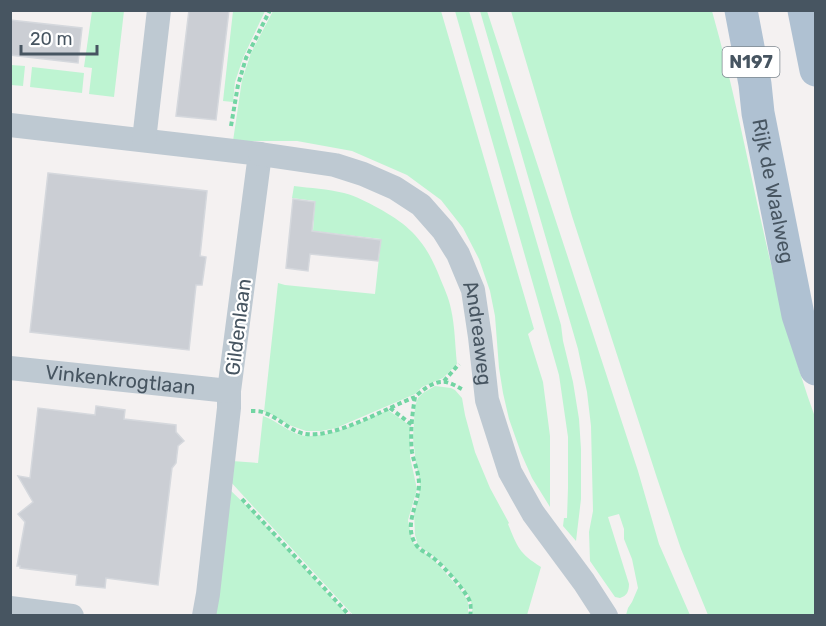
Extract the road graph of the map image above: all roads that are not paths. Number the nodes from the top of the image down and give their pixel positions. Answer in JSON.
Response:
{"nodes":[{"id":1,"x":159,"y":10,"type":"edge"},
{"id":2,"x":723,"y":10,"type":"edge"},
{"id":3,"x":741,"y":10,"type":"edge"},
{"id":4,"x":804,"y":10,"type":"edge"},
{"id":5,"x":816,"y":70,"type":"edge"},
{"id":6,"x":758,"y":113,"type":"junction"},
{"id":7,"x":10,"y":125,"type":"edge"},
{"id":8,"x":144,"y":140,"type":"junction"},
{"id":9,"x":260,"y":154,"type":"junction"},
{"id":10,"x":10,"y":368,"type":"edge"},
{"id":11,"x":816,"y":369,"type":"edge"},
{"id":12,"x":229,"y":400,"type":"junction"},
{"id":13,"x":10,"y":608,"type":"edge"},
{"id":14,"x":72,"y":615,"type":"edge"},
{"id":15,"x":204,"y":615,"type":"edge"},
{"id":16,"x":606,"y":615,"type":"edge"}],
"edges":[{"from":1,"to":8,"type":"street"},
{"from":2,"to":6,"type":"main road"},
{"from":3,"to":6,"type":"main road","name":"Rijk de Waalweg","number":"N197"},
{"from":4,"to":5,"type":"main road"},
{"from":6,"to":11,"type":"main road","name":"Rijk de Waalweg","number":"N197"},
{"from":7,"to":8,"type":"street"},
{"from":8,"to":9,"type":"street"},
{"from":9,"to":12,"type":"street","name":"Gildenlaan"},
{"from":9,"to":16,"type":"street","name":"Andreaweg"},
{"from":10,"to":12,"type":"street","name":"Vinkenkrogtlaan"},
{"from":12,"to":15,"type":"street","name":"Gildenlaan"},
{"from":13,"to":14,"type":"street"}]}
